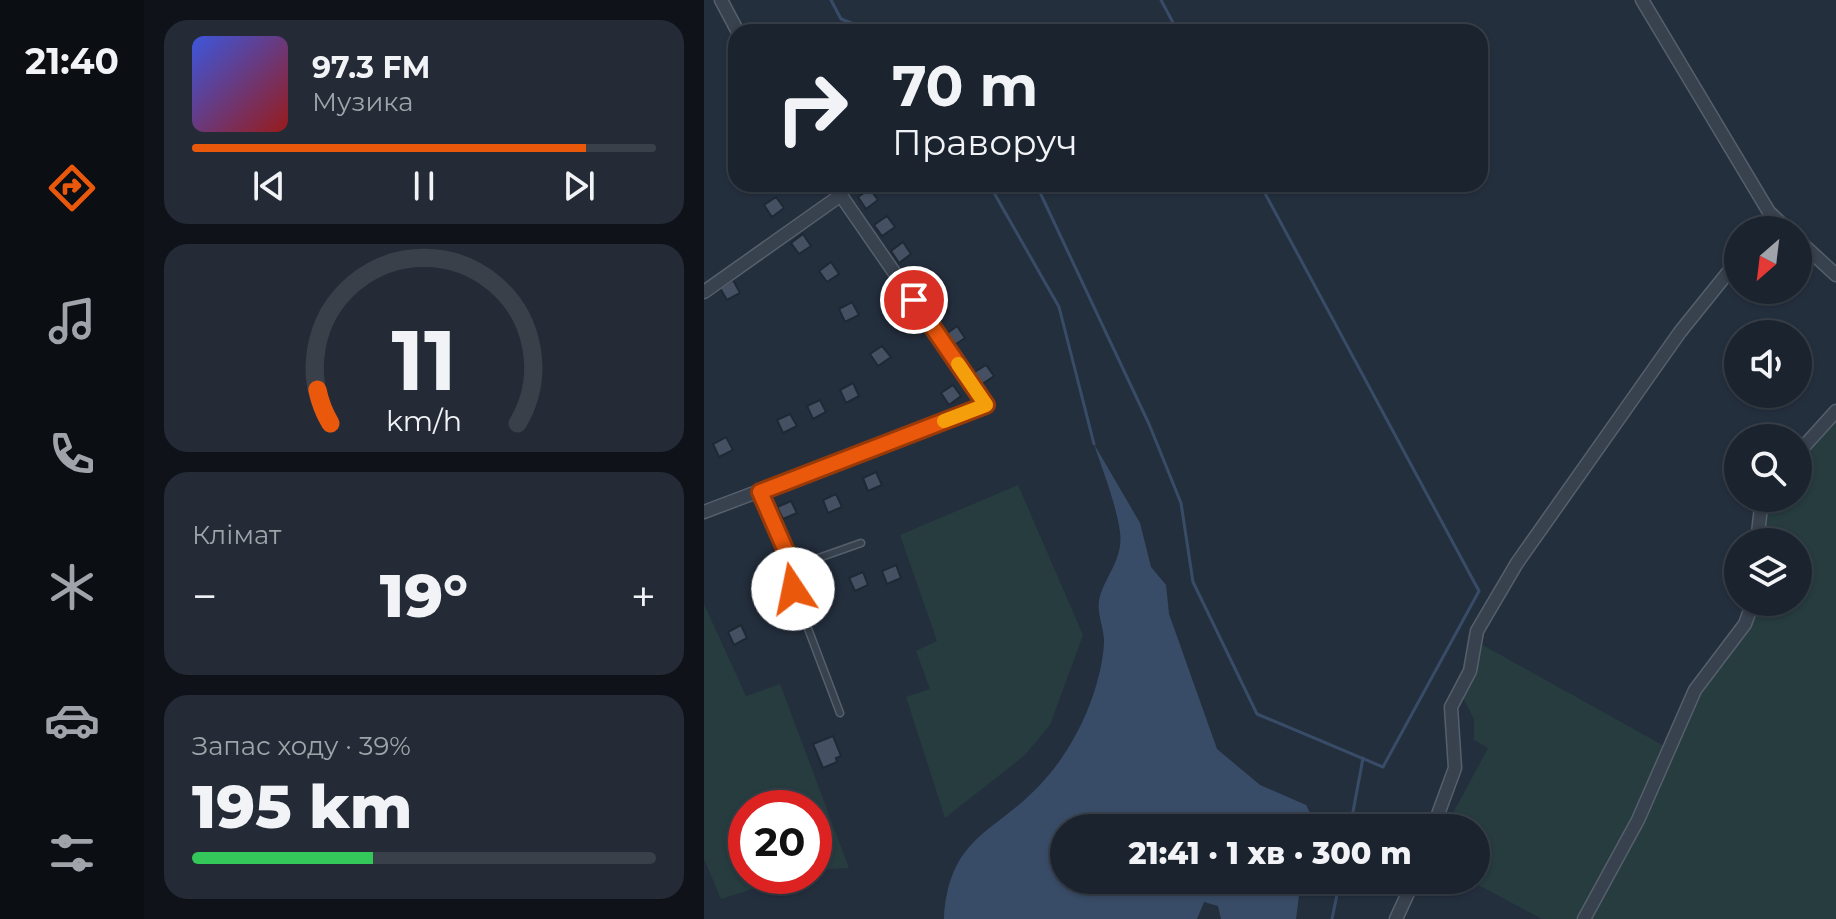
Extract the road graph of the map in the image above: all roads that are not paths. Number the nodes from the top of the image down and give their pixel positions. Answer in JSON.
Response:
{"nodes":[{"id":1,"x":721,"y":0,"type":"edge"},
{"id":2,"x":1642,"y":0,"type":"edge"},
{"id":3,"x":734,"y":24,"type":"edge"},
{"id":4,"x":834,"y":192,"type":"edge"},
{"id":5,"x":838,"y":192,"type":"edge"},
{"id":6,"x":1772,"y":216,"type":"edge"},
{"id":7,"x":1812,"y":253,"type":"edge"},
{"id":8,"x":1836,"y":275,"type":"edge"},
{"id":9,"x":1724,"y":277,"type":"edge"},
{"id":10,"x":704,"y":292,"type":"edge"},
{"id":11,"x":1836,"y":411,"type":"edge"},
{"id":12,"x":1812,"y":438,"type":"edge"},
{"id":13,"x":760,"y":492,"type":"junction"},
{"id":14,"x":704,"y":512,"type":"edge"},
{"id":15,"x":861,"y":543,"type":"dead end"},
{"id":16,"x":793,"y":567,"type":"junction"},
{"id":17,"x":1748,"y":616,"type":"edge"},
{"id":18,"x":840,"y":713,"type":"dead end"},
{"id":19,"x":1438,"y":814,"type":"edge"},
{"id":20,"x":1408,"y":894,"type":"edge"},
{"id":21,"x":1396,"y":919,"type":"edge"},
{"id":22,"x":1584,"y":919,"type":"edge"}],
"edges":[{"from":1,"to":3,"type":"street"},
{"from":2,"to":6,"type":"street"},
{"from":4,"to":10,"type":"street"},
{"from":5,"to":13,"type":"street"},
{"from":7,"to":8,"type":"street"},
{"from":9,"to":19,"type":"street"},
{"from":11,"to":12,"type":"street"},
{"from":13,"to":14,"type":"street"},
{"from":13,"to":16,"type":"lane"},
{"from":15,"to":16,"type":"lane"},
{"from":16,"to":18,"type":"lane"},
{"from":17,"to":22,"type":"street"},
{"from":20,"to":21,"type":"street"}]}
